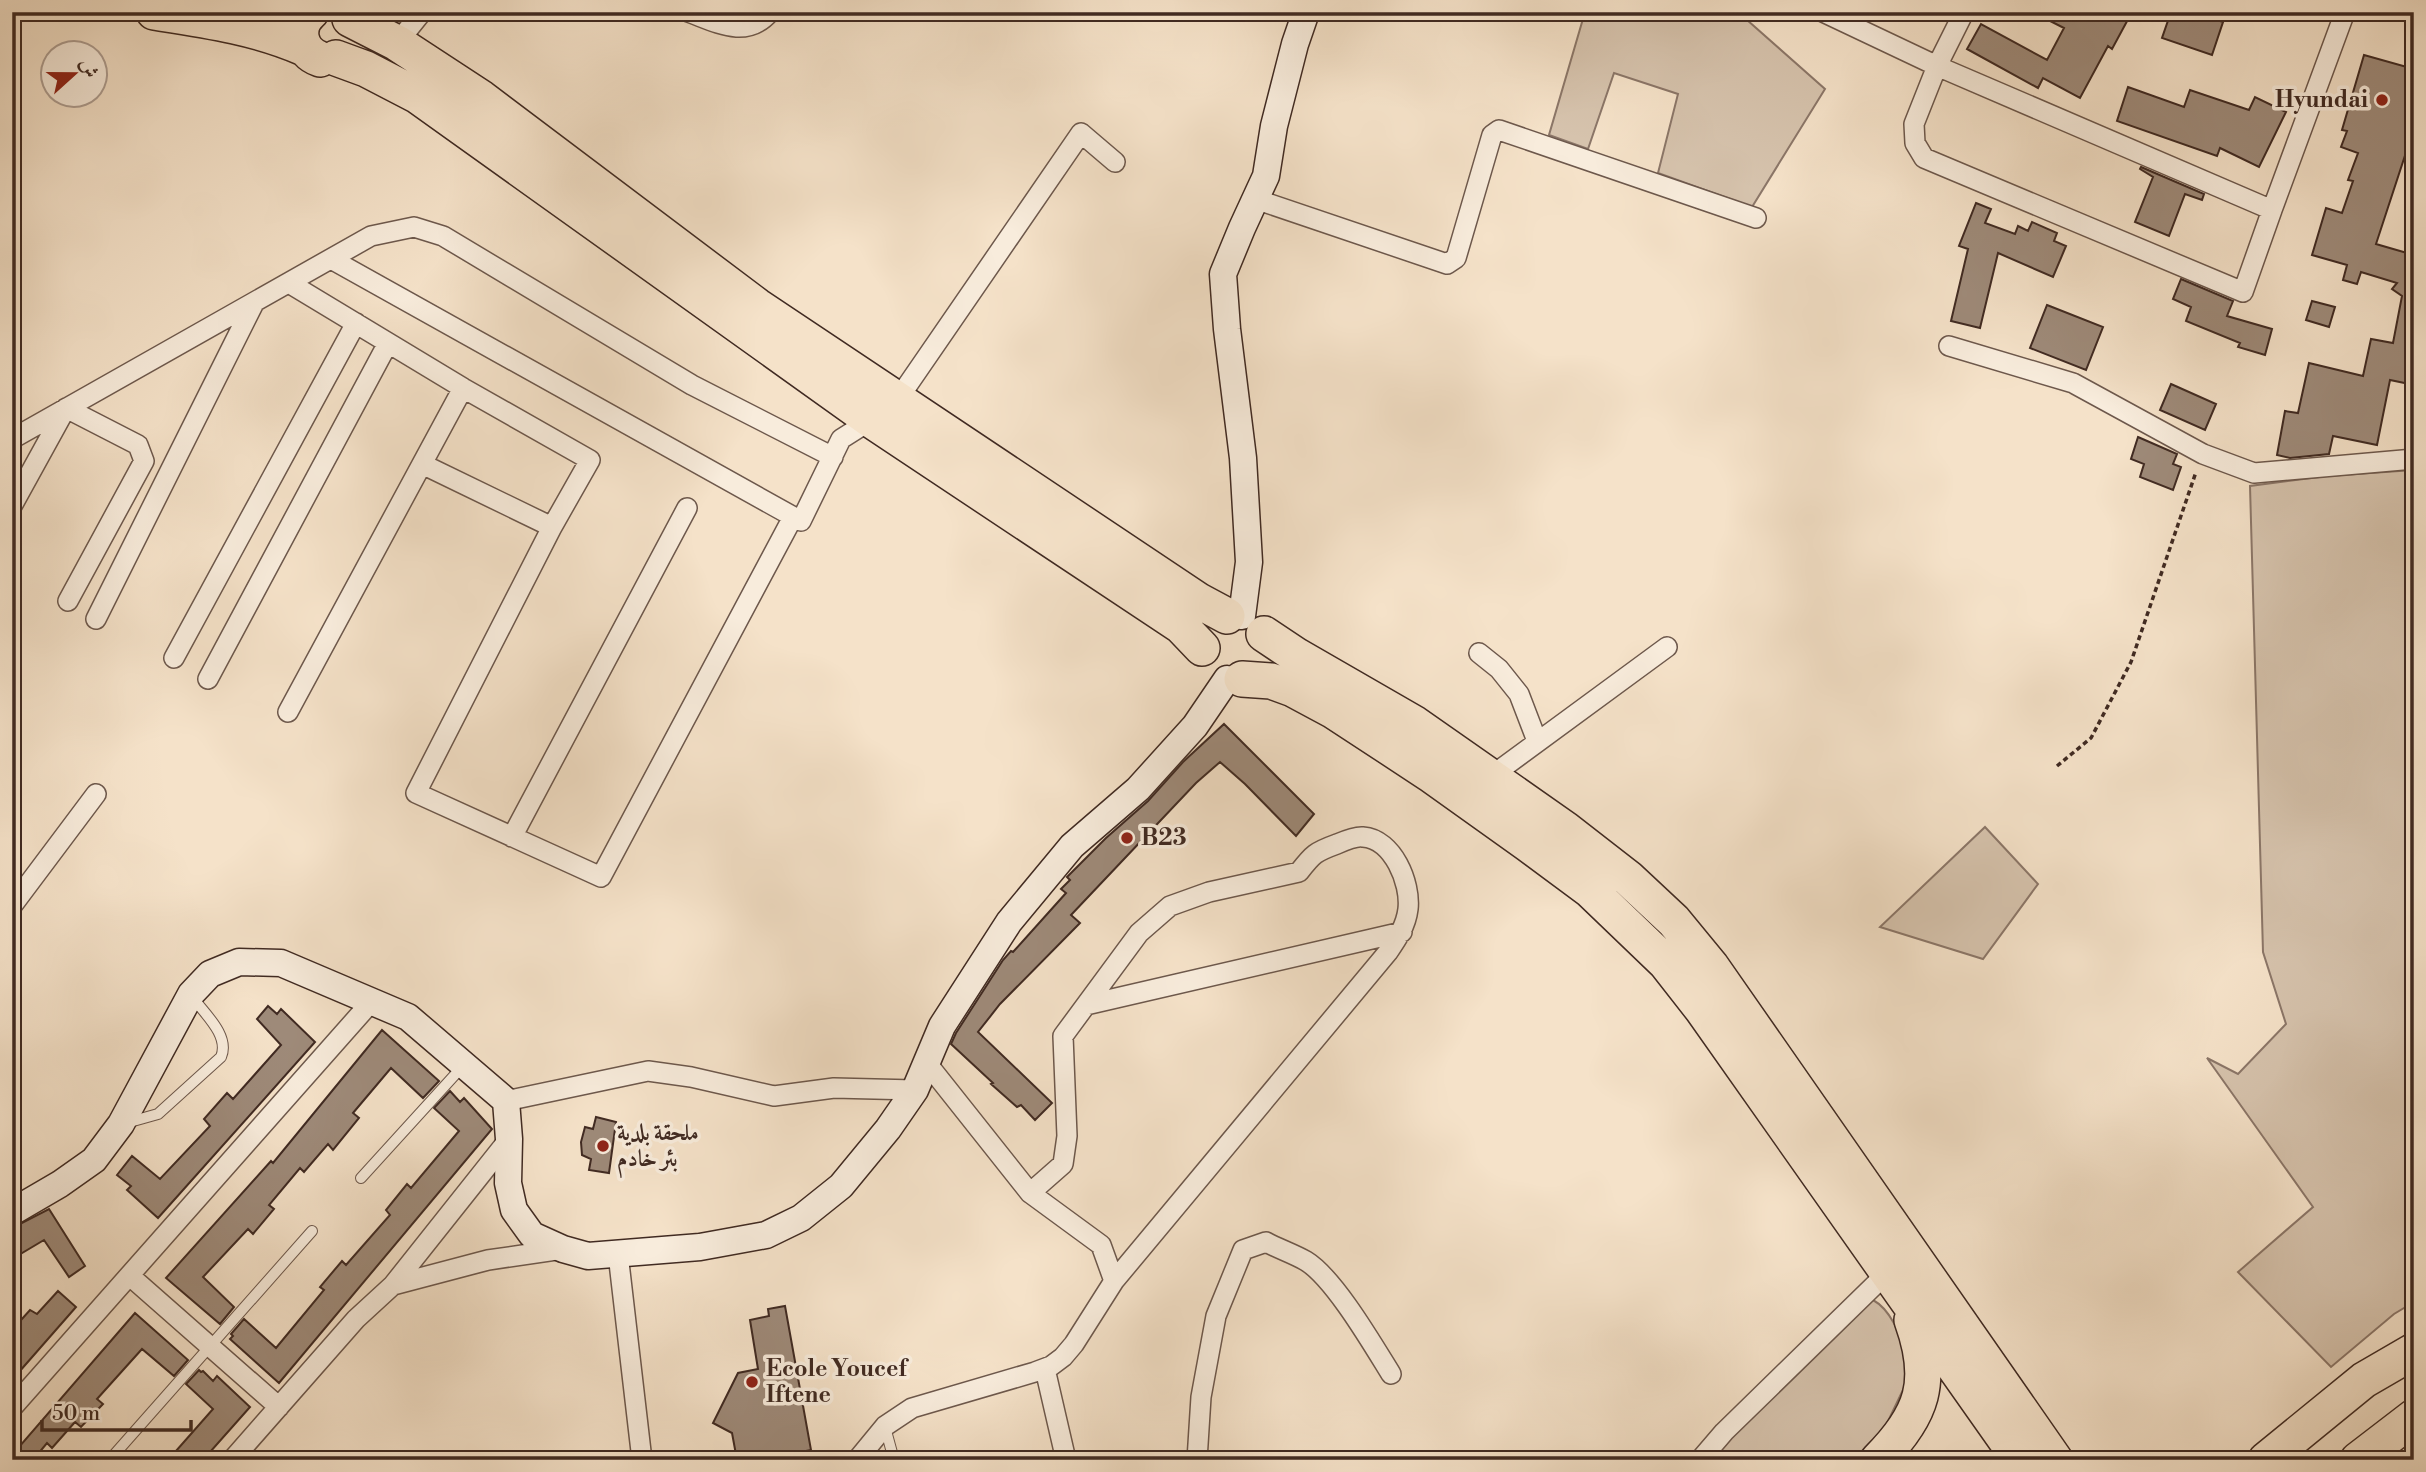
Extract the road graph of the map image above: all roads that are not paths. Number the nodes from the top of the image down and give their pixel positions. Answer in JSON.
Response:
{"nodes":[{"id":1,"x":154,"y":12,"type":"edge"},
{"id":2,"x":312,"y":12,"type":"edge"},
{"id":3,"x":422,"y":12,"type":"edge"},
{"id":4,"x":688,"y":12,"type":"edge"},
{"id":5,"x":770,"y":12,"type":"edge"},
{"id":6,"x":1306,"y":12,"type":"edge"},
{"id":7,"x":1823,"y":12,"type":"edge"},
{"id":8,"x":1964,"y":12,"type":"edge"},
{"id":9,"x":2345,"y":12,"type":"edge"},
{"id":10,"x":346,"y":15,"type":"edge"},
{"id":11,"x":397,"y":43,"type":"junction"},
{"id":12,"x":320,"y":53,"type":"junction"},
{"id":13,"x":1937,"y":66,"type":"junction"},
{"id":14,"x":1115,"y":162,"type":"dead end"},
{"id":15,"x":1255,"y":199,"type":"junction"},
{"id":16,"x":2272,"y":210,"type":"junction"},
{"id":17,"x":1755,"y":218,"type":"dead end"},
{"id":18,"x":331,"y":259,"type":"junction"},
{"id":19,"x":289,"y":283,"type":"junction"},
{"id":20,"x":254,"y":303,"type":"junction"},
{"id":21,"x":356,"y":323,"type":"junction"},
{"id":22,"x":388,"y":343,"type":"junction"},
{"id":23,"x":1949,"y":346,"type":"dead end"},
{"id":24,"x":463,"y":388,"type":"junction"},
{"id":25,"x":66,"y":408,"type":"junction"},
{"id":26,"x":884,"y":409,"type":"junction"},
{"id":27,"x":12,"y":439,"type":"edge"},
{"id":28,"x":833,"y":457,"type":"junction"},
{"id":29,"x":2414,"y":459,"type":"edge"},
{"id":30,"x":422,"y":464,"type":"junction"},
{"id":31,"x":12,"y":506,"type":"edge"},
{"id":32,"x":687,"y":508,"type":"dead end"},
{"id":33,"x":793,"y":517,"type":"junction"},
{"id":34,"x":552,"y":527,"type":"junction"},
{"id":35,"x":68,"y":601,"type":"dead end"},
{"id":36,"x":96,"y":619,"type":"dead end"},
{"id":37,"x":1244,"y":622,"type":"junction"},
{"id":38,"x":1667,"y":647,"type":"dead end"},
{"id":39,"x":1202,"y":648,"type":"junction"},
{"id":40,"x":1479,"y":653,"type":"dead end"},
{"id":41,"x":174,"y":658,"type":"dead end"},
{"id":42,"x":1235,"y":679,"type":"junction"},
{"id":43,"x":208,"y":680,"type":"dead end"},
{"id":44,"x":288,"y":712,"type":"dead end"},
{"id":45,"x":1537,"y":741,"type":"junction"},
{"id":46,"x":1490,"y":777,"type":"junction"},
{"id":47,"x":96,"y":794,"type":"dead end"},
{"id":48,"x":512,"y":837,"type":"junction"},
{"id":49,"x":12,"y":906,"type":"edge"},
{"id":50,"x":1402,"y":932,"type":"junction"},
{"id":51,"x":191,"y":994,"type":"junction"},
{"id":52,"x":372,"y":1002,"type":"junction"},
{"id":53,"x":1086,"y":1005,"type":"junction"},
{"id":54,"x":926,"y":1062,"type":"junction"},
{"id":55,"x":464,"y":1065,"type":"junction"},
{"id":56,"x":915,"y":1090,"type":"junction"},
{"id":57,"x":506,"y":1101,"type":"junction"},
{"id":58,"x":121,"y":1124,"type":"junction"},
{"id":59,"x":509,"y":1139,"type":"junction"},
{"id":60,"x":361,"y":1178,"type":"dead end"},
{"id":61,"x":1030,"y":1193,"type":"junction"},
{"id":62,"x":12,"y":1212,"type":"edge"},
{"id":63,"x":312,"y":1231,"type":"dead end"},
{"id":64,"x":563,"y":1249,"type":"junction"},
{"id":65,"x":618,"y":1254,"type":"junction"},
{"id":66,"x":130,"y":1276,"type":"junction"},
{"id":67,"x":1114,"y":1281,"type":"junction"},
{"id":68,"x":1895,"y":1284,"type":"junction"},
{"id":69,"x":393,"y":1285,"type":"junction"},
{"id":70,"x":211,"y":1347,"type":"junction"},
{"id":71,"x":2414,"y":1351,"type":"edge"},
{"id":72,"x":1045,"y":1369,"type":"junction"},
{"id":73,"x":1391,"y":1374,"type":"dead end"},
{"id":74,"x":279,"y":1407,"type":"junction"},
{"id":75,"x":12,"y":1408,"type":"edge"},
{"id":76,"x":2414,"y":1417,"type":"edge"},
{"id":77,"x":885,"y":1426,"type":"junction"},
{"id":78,"x":113,"y":1456,"type":"dead end"},
{"id":79,"x":232,"y":1460,"type":"edge"},
{"id":80,"x":642,"y":1460,"type":"edge"},
{"id":81,"x":857,"y":1460,"type":"edge"},
{"id":82,"x":894,"y":1460,"type":"edge"},
{"id":83,"x":1066,"y":1460,"type":"edge"},
{"id":84,"x":1197,"y":1460,"type":"edge"},
{"id":85,"x":1700,"y":1460,"type":"edge"},
{"id":86,"x":1878,"y":1460,"type":"edge"},
{"id":87,"x":2020,"y":1460,"type":"edge"},
{"id":88,"x":2055,"y":1460,"type":"edge"},
{"id":89,"x":2266,"y":1460,"type":"edge"},
{"id":90,"x":2358,"y":1460,"type":"edge"}],
"edges":[{"from":1,"to":12,"type":"highway"},
{"from":2,"to":12,"type":"highway"},
{"from":3,"to":11,"type":"street"},
{"from":4,"to":5,"type":"street"},
{"from":6,"to":15,"type":"street"},
{"from":7,"to":13,"type":"street"},
{"from":8,"to":13,"type":"street"},
{"from":9,"to":16,"type":"street"},
{"from":10,"to":11,"type":"highway"},
{"from":10,"to":12,"type":"highway"},
{"from":11,"to":26,"type":"highway"},
{"from":12,"to":26,"type":"highway"},
{"from":13,"to":16,"type":"street"},
{"from":13,"to":16,"type":"street"},
{"from":14,"to":26,"type":"street"},
{"from":15,"to":17,"type":"street"},
{"from":15,"to":37,"type":"street"},
{"from":18,"to":19,"type":"street"},
{"from":18,"to":28,"type":"street"},
{"from":18,"to":33,"type":"street"},
{"from":19,"to":20,"type":"street"},
{"from":19,"to":21,"type":"street"},
{"from":20,"to":25,"type":"street"},
{"from":20,"to":36,"type":"street"},
{"from":21,"to":22,"type":"street"},
{"from":21,"to":41,"type":"street"},
{"from":22,"to":24,"type":"street"},
{"from":22,"to":43,"type":"street"},
{"from":23,"to":29,"type":"street"},
{"from":24,"to":30,"type":"street"},
{"from":24,"to":34,"type":"street"},
{"from":25,"to":27,"type":"street"},
{"from":25,"to":31,"type":"street"},
{"from":25,"to":35,"type":"street"},
{"from":26,"to":28,"type":"street"},
{"from":26,"to":37,"type":"highway"},
{"from":26,"to":39,"type":"highway"},
{"from":28,"to":33,"type":"street"},
{"from":30,"to":34,"type":"street"},
{"from":30,"to":44,"type":"street"},
{"from":32,"to":48,"type":"street"},
{"from":33,"to":48,"type":"street"},
{"from":34,"to":48,"type":"street"},
{"from":37,"to":39,"type":"highway"},
{"from":37,"to":42,"type":"highway"},
{"from":37,"to":46,"type":"highway"},
{"from":38,"to":45,"type":"street"},
{"from":39,"to":42,"type":"highway"},
{"from":40,"to":45,"type":"street"},
{"from":42,"to":54,"type":"street"},
{"from":42,"to":68,"type":"highway"},
{"from":45,"to":46,"type":"street"},
{"from":46,"to":88,"type":"highway"},
{"from":47,"to":49,"type":"street"},
{"from":50,"to":53,"type":"street"},
{"from":50,"to":53,"type":"street"},
{"from":50,"to":67,"type":"street"},
{"from":51,"to":52,"type":"street"},
{"from":51,"to":58,"type":"street"},
{"from":51,"to":58,"type":"lane"},
{"from":52,"to":55,"type":"street"},
{"from":52,"to":66,"type":"street"},
{"from":53,"to":61,"type":"street"},
{"from":54,"to":56,"type":"street"},
{"from":54,"to":61,"type":"street"},
{"from":55,"to":57,"type":"street"},
{"from":55,"to":60,"type":"lane"},
{"from":56,"to":57,"type":"street"},
{"from":56,"to":65,"type":"street"},
{"from":57,"to":59,"type":"street"},
{"from":58,"to":62,"type":"street"},
{"from":59,"to":64,"type":"street"},
{"from":59,"to":69,"type":"street"},
{"from":61,"to":67,"type":"street"},
{"from":63,"to":70,"type":"lane"},
{"from":64,"to":65,"type":"street"},
{"from":64,"to":69,"type":"street"},
{"from":65,"to":80,"type":"street"},
{"from":66,"to":70,"type":"street"},
{"from":66,"to":75,"type":"street"},
{"from":67,"to":72,"type":"street"},
{"from":68,"to":85,"type":"street"},
{"from":68,"to":86,"type":"highway"},
{"from":68,"to":87,"type":"highway"},
{"from":69,"to":74,"type":"street"},
{"from":70,"to":74,"type":"street"},
{"from":70,"to":78,"type":"lane"},
{"from":71,"to":89,"type":"highway"},
{"from":72,"to":77,"type":"street"},
{"from":72,"to":83,"type":"street"},
{"from":73,"to":84,"type":"street"},
{"from":74,"to":79,"type":"street"},
{"from":76,"to":90,"type":"highway"},
{"from":77,"to":81,"type":"street"},
{"from":77,"to":82,"type":"lane"}]}
